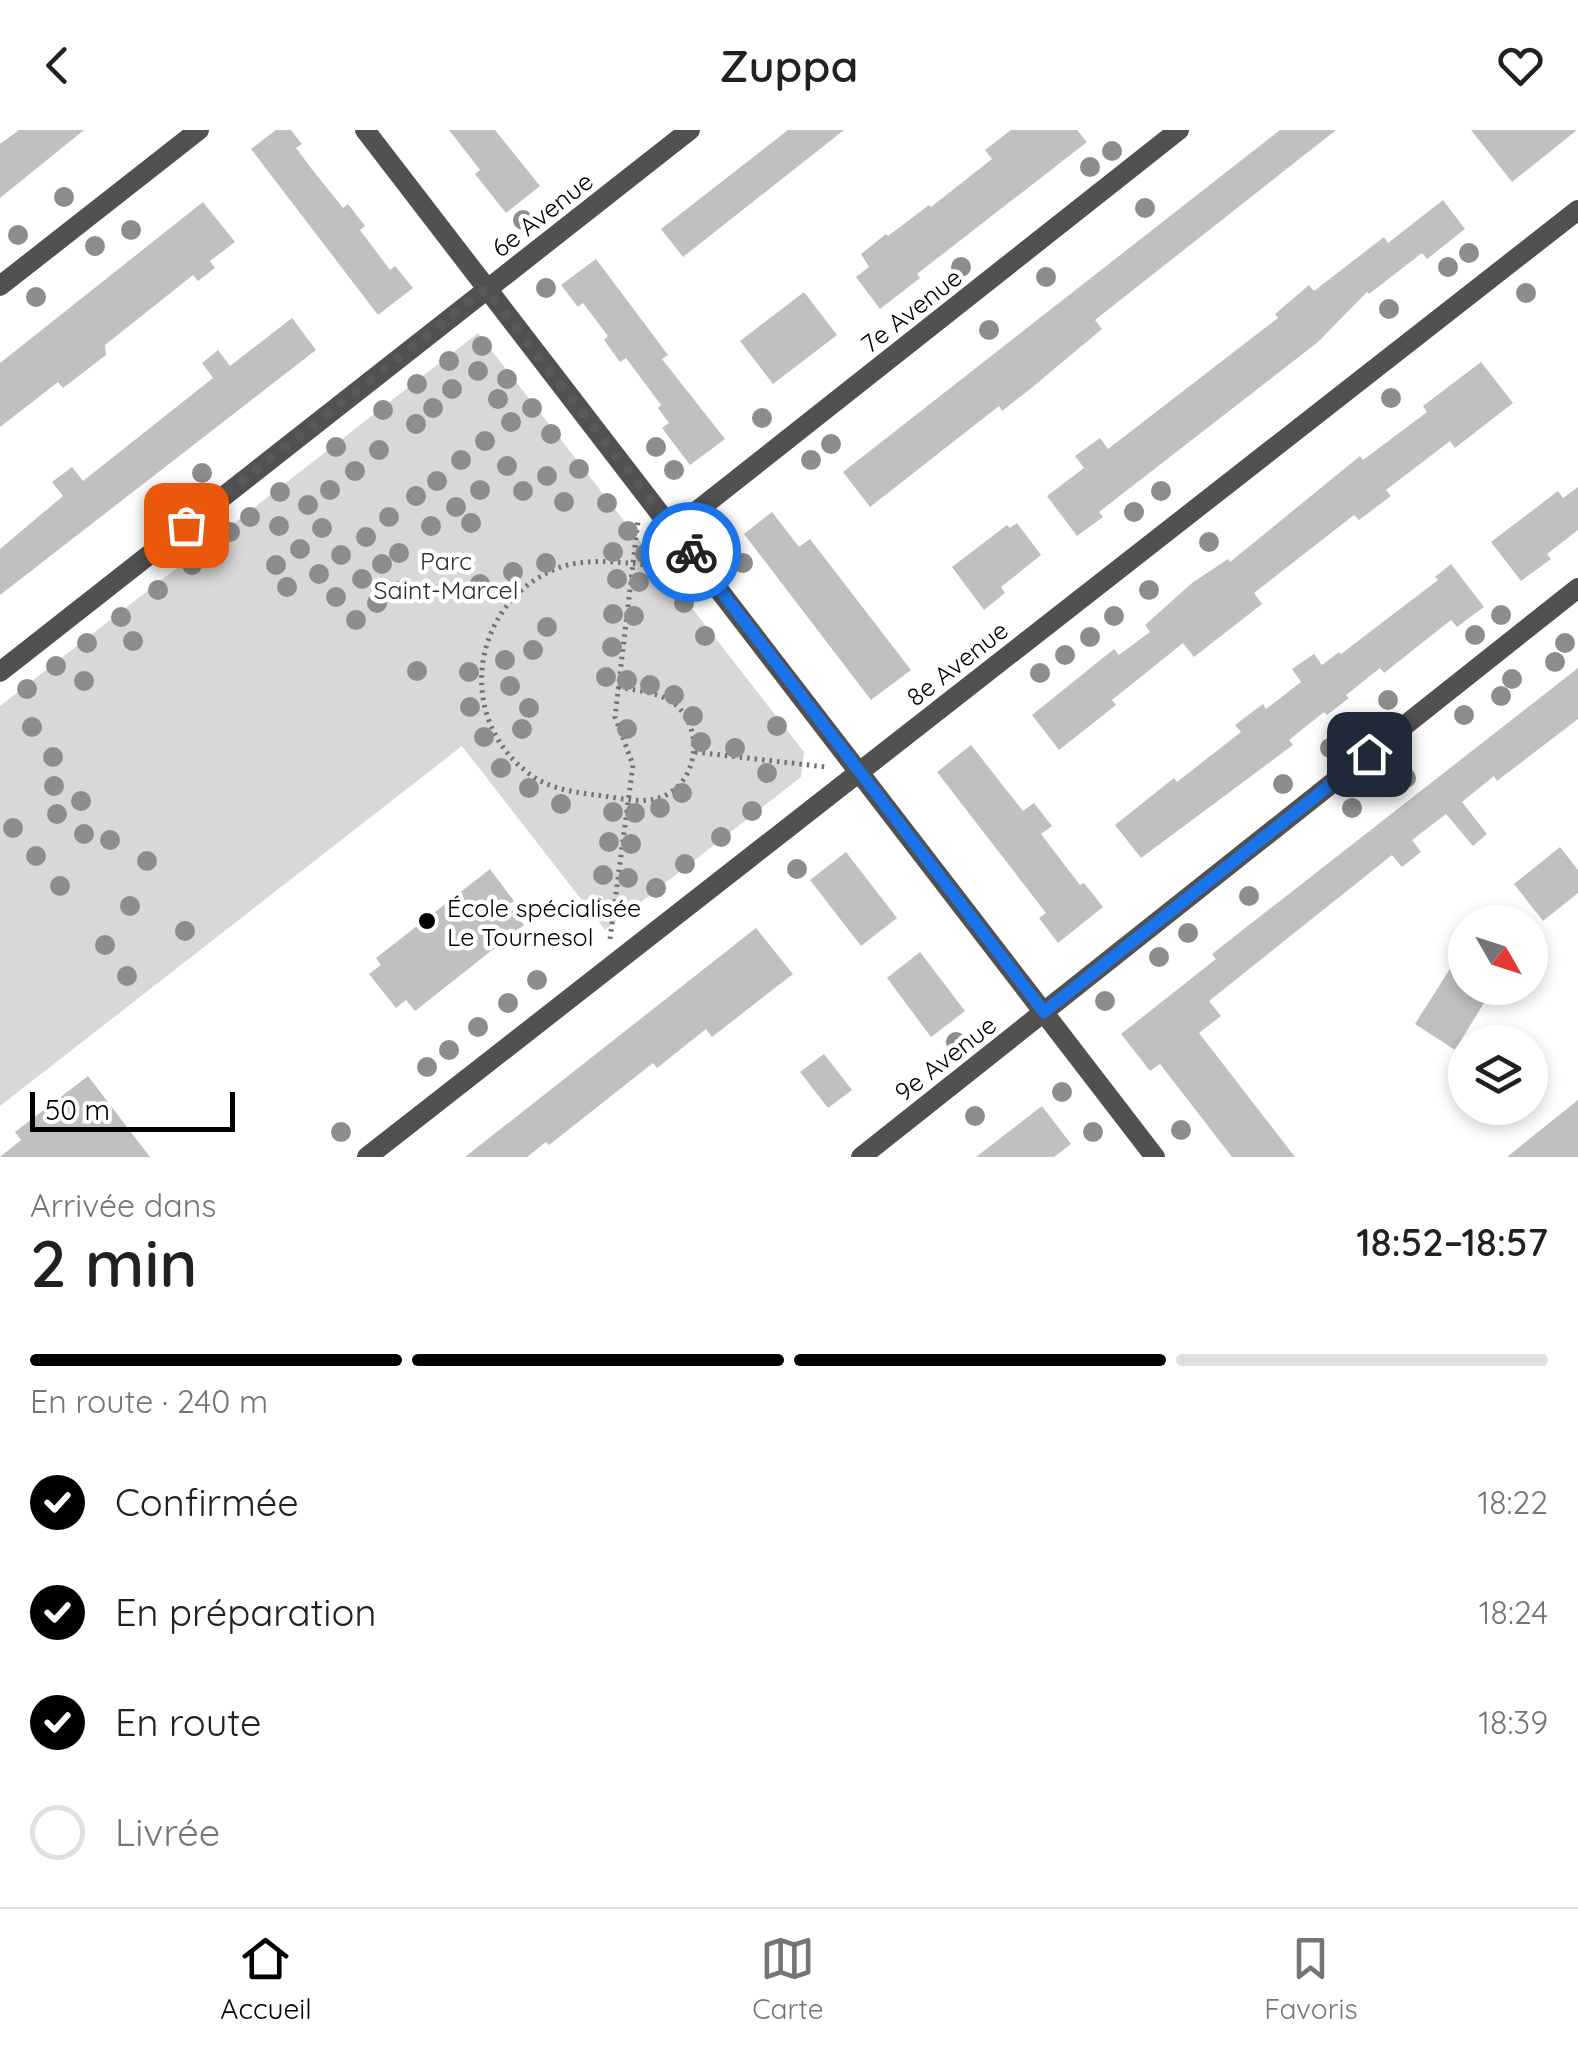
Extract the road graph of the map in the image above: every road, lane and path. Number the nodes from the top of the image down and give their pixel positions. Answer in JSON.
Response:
{"nodes":[{"id":1,"x":199,"y":130,"type":"edge"},
{"id":2,"x":366,"y":130,"type":"edge"},
{"id":3,"x":690,"y":130,"type":"edge"},
{"id":4,"x":1180,"y":130,"type":"edge"},
{"id":5,"x":1578,"y":210,"type":"edge"},
{"id":6,"x":0,"y":286,"type":"edge"},
{"id":7,"x":486,"y":289,"type":"junction"},
{"id":8,"x":642,"y":489,"type":"junction"},
{"id":9,"x":674,"y":529,"type":"junction"},
{"id":10,"x":633,"y":565,"type":"junction"},
{"id":11,"x":705,"y":570,"type":"junction"},
{"id":12,"x":1578,"y":588,"type":"edge"},
{"id":13,"x":0,"y":672,"type":"edge"},
{"id":14,"x":618,"y":687,"type":"junction"},
{"id":15,"x":694,"y":752,"type":"junction"},
{"id":16,"x":859,"y":771,"type":"junction"},
{"id":17,"x":628,"y":799,"type":"junction"},
{"id":18,"x":606,"y":970,"type":"junction"},
{"id":19,"x":1044,"y":1012,"type":"junction"},
{"id":20,"x":367,"y":1157,"type":"edge"},
{"id":21,"x":861,"y":1157,"type":"edge"},
{"id":22,"x":1155,"y":1157,"type":"edge"}],
"edges":[{"from":1,"to":6,"type":"street"},
{"from":2,"to":7,"type":"street"},
{"from":3,"to":7,"type":"street","name":"6e Avenue"},
{"from":4,"to":9,"type":"street","name":"7e Avenue"},
{"from":5,"to":16,"type":"street","name":"8e Avenue"},
{"from":7,"to":8,"type":"street"},
{"from":7,"to":13,"type":"street","name":"6e Avenue"},
{"from":8,"to":9,"type":"street"},
{"from":8,"to":10,"type":"path"},
{"from":9,"to":11,"type":"street"},
{"from":10,"to":11,"type":"path"},
{"from":10,"to":14,"type":"path"},
{"from":10,"to":17,"type":"path"},
{"from":11,"to":16,"type":"street"},
{"from":12,"to":19,"type":"street","name":"9e Avenue"},
{"from":14,"to":15,"type":"path"},
{"from":14,"to":17,"type":"path"},
{"from":15,"to":16,"type":"path"},
{"from":15,"to":17,"type":"path"},
{"from":16,"to":18,"type":"street","name":"8e Avenue"},
{"from":16,"to":19,"type":"street"},
{"from":17,"to":18,"type":"path"},
{"from":18,"to":20,"type":"street","name":"8e Avenue"},
{"from":19,"to":21,"type":"street","name":"9e Avenue"},
{"from":19,"to":22,"type":"street"}]}
